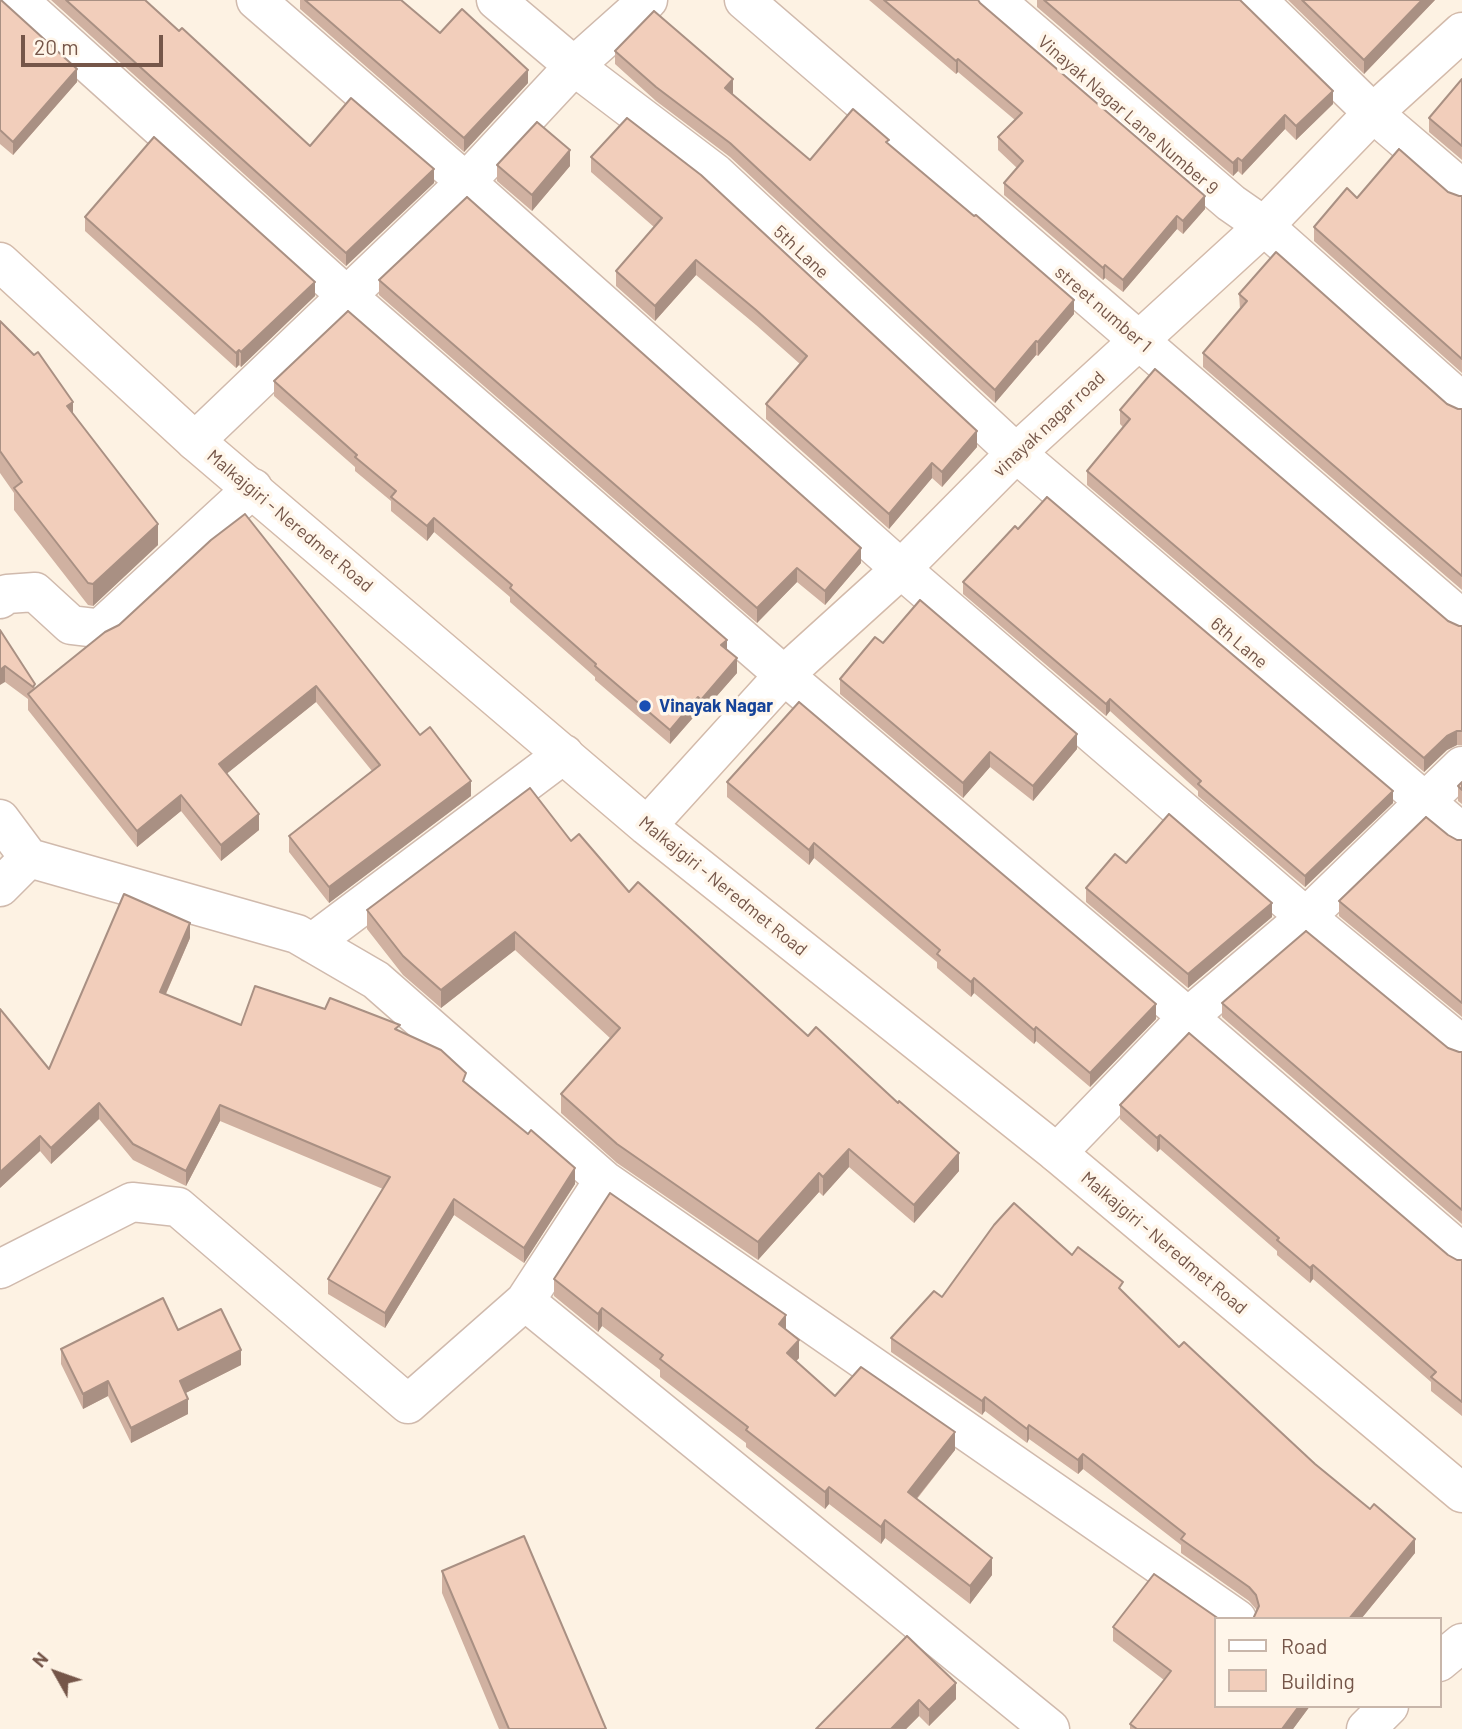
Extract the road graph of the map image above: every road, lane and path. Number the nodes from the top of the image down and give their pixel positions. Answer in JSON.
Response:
{"nodes":[{"id":1,"x":18,"y":0,"type":"edge"},
{"id":2,"x":256,"y":0,"type":"edge"},
{"id":3,"x":496,"y":0,"type":"edge"},
{"id":4,"x":648,"y":0,"type":"edge"},
{"id":5,"x":744,"y":0,"type":"edge"},
{"id":6,"x":995,"y":0,"type":"edge"},
{"id":7,"x":1257,"y":0,"type":"edge"},
{"id":8,"x":1462,"y":32,"type":"edge"},
{"id":9,"x":574,"y":66,"type":"junction"},
{"id":10,"x":1373,"y":113,"type":"junction"},
{"id":11,"x":466,"y":182,"type":"junction"},
{"id":12,"x":1462,"y":189,"type":"edge"},
{"id":13,"x":1264,"y":226,"type":"junction"},
{"id":14,"x":0,"y":261,"type":"edge"},
{"id":15,"x":347,"y":296,"type":"junction"},
{"id":16,"x":1139,"y":341,"type":"junction"},
{"id":17,"x":1462,"y":402,"type":"edge"},
{"id":18,"x":195,"y":441,"type":"junction"},
{"id":19,"x":1016,"y":453,"type":"junction"},
{"id":20,"x":253,"y":488,"type":"junction"},
{"id":21,"x":901,"y":569,"type":"junction"},
{"id":22,"x":0,"y":599,"type":"edge"},
{"id":23,"x":1462,"y":619,"type":"edge"},
{"id":24,"x":784,"y":675,"type":"junction"},
{"id":25,"x":564,"y":754,"type":"junction"},
{"id":26,"x":1462,"y":766,"type":"edge"},
{"id":27,"x":1425,"y":801,"type":"junction"},
{"id":28,"x":0,"y":819,"type":"edge"},
{"id":29,"x":647,"y":826,"type":"junction"},
{"id":30,"x":1462,"y":833,"type":"edge"},
{"id":31,"x":29,"y":858,"type":"junction"},
{"id":32,"x":0,"y":887,"type":"edge"},
{"id":33,"x":1306,"y":917,"type":"junction"},
{"id":34,"x":312,"y":943,"type":"junction"},
{"id":35,"x":1188,"y":1017,"type":"junction"},
{"id":36,"x":1462,"y":1045,"type":"edge"},
{"id":37,"x":1057,"y":1153,"type":"junction"},
{"id":38,"x":604,"y":1180,"type":"junction"},
{"id":39,"x":1462,"y":1253,"type":"edge"},
{"id":40,"x":0,"y":1269,"type":"edge"},
{"id":41,"x":525,"y":1300,"type":"junction"},
{"id":42,"x":1462,"y":1493,"type":"edge"},
{"id":43,"x":1234,"y":1617,"type":"edge"},
{"id":44,"x":1462,"y":1643,"type":"edge"},
{"id":45,"x":1441,"y":1660,"type":"edge"},
{"id":46,"x":1050,"y":1729,"type":"edge"}],
"edges":[{"from":1,"to":15,"type":"street"},
{"from":2,"to":11,"type":"street"},
{"from":3,"to":9,"type":"street","name":"5th Lane"},
{"from":4,"to":9,"type":"street"},
{"from":5,"to":16,"type":"street","name":"street number 1"},
{"from":6,"to":13,"type":"street","name":"Vinayak Nagar Lane Number 9"},
{"from":7,"to":10,"type":"street"},
{"from":8,"to":10,"type":"street","name":"vinayak nagar road"},
{"from":9,"to":11,"type":"street"},
{"from":9,"to":19,"type":"street","name":"5th Lane"},
{"from":10,"to":12,"type":"street"},
{"from":10,"to":13,"type":"street","name":"vinayak nagar road"},
{"from":11,"to":15,"type":"street"},
{"from":11,"to":21,"type":"street"},
{"from":13,"to":16,"type":"street","name":"vinayak nagar road"},
{"from":13,"to":17,"type":"street","name":"Vinayak Nagar Lane Number 9"},
{"from":14,"to":18,"type":"street","name":"Malkajgiri - Neredmet Road"},
{"from":15,"to":18,"type":"street"},
{"from":15,"to":24,"type":"street"},
{"from":16,"to":19,"type":"street","name":"vinayak nagar road"},
{"from":16,"to":23,"type":"street","name":"street number 1"},
{"from":18,"to":20,"type":"street","name":"Malkajgiri - Neredmet Road"},
{"from":19,"to":21,"type":"street","name":"vinayak nagar road"},
{"from":19,"to":27,"type":"street","name":"6th Lane"},
{"from":20,"to":22,"type":"street"},
{"from":20,"to":25,"type":"street","name":"Malkajgiri - Neredmet Road"},
{"from":21,"to":24,"type":"street","name":"vinayak nagar road"},
{"from":21,"to":33,"type":"street"},
{"from":24,"to":29,"type":"street","name":"vinayak nagar road"},
{"from":24,"to":35,"type":"street"},
{"from":25,"to":29,"type":"street","name":"Malkajgiri - Neredmet Road"},
{"from":25,"to":34,"type":"street"},
{"from":26,"to":27,"type":"street"},
{"from":27,"to":30,"type":"street","name":"6th Lane"},
{"from":27,"to":33,"type":"street"},
{"from":28,"to":31,"type":"street"},
{"from":29,"to":37,"type":"street","name":"Malkajgiri - Neredmet Road"},
{"from":31,"to":32,"type":"street"},
{"from":31,"to":34,"type":"street"},
{"from":33,"to":35,"type":"street"},
{"from":33,"to":36,"type":"street"},
{"from":34,"to":38,"type":"street"},
{"from":35,"to":37,"type":"street"},
{"from":35,"to":39,"type":"street"},
{"from":37,"to":42,"type":"street","name":"Malkajgiri - Neredmet Road"},
{"from":38,"to":41,"type":"street"},
{"from":38,"to":43,"type":"street"},
{"from":40,"to":41,"type":"street"},
{"from":41,"to":46,"type":"street"},
{"from":44,"to":45,"type":"street"}]}
